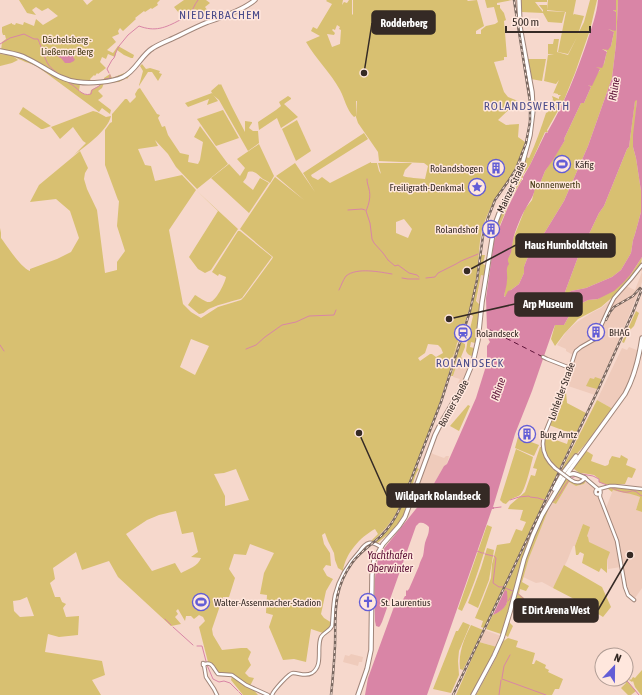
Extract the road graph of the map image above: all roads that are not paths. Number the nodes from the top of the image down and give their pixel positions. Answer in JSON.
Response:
{"nodes":[{"id":1,"x":255,"y":0,"type":"edge"},
{"id":2,"x":519,"y":0,"type":"edge"},
{"id":3,"x":0,"y":51,"type":"edge"},
{"id":4,"x":489,"y":254,"type":"joint"},
{"id":5,"x":642,"y":265,"type":"edge"},
{"id":6,"x":642,"y":338,"type":"edge"},
{"id":7,"x":543,"y":357,"type":"dead end"},
{"id":8,"x":570,"y":368,"type":"junction"},
{"id":9,"x":587,"y":446,"type":"junction"},
{"id":10,"x":575,"y":462,"type":"junction"},
{"id":11,"x":562,"y":473,"type":"junction"},
{"id":12,"x":564,"y":478,"type":"junction"},
{"id":13,"x":582,"y":479,"type":"junction"},
{"id":14,"x":642,"y":489,"type":"edge"},
{"id":15,"x":598,"y":491,"type":"junction"},
{"id":16,"x":545,"y":508,"type":"junction"},
{"id":17,"x":381,"y":547,"type":"junction"},
{"id":18,"x":634,"y":600,"type":"dead end"},
{"id":19,"x":217,"y":695,"type":"edge"},
{"id":20,"x":268,"y":695,"type":"edge"},
{"id":21,"x":272,"y":695,"type":"edge"},
{"id":22,"x":358,"y":695,"type":"edge"},
{"id":23,"x":473,"y":695,"type":"edge"}],
"edges":[{"from":1,"to":3,"type":"main road"},
{"from":2,"to":4,"type":"main road","name":"Mainzer Straße"},
{"from":4,"to":17,"type":"main road","name":"Bonner Straße"},
{"from":5,"to":8,"type":"street","name":"Lohfelder Straße"},
{"from":6,"to":9,"type":"main road"},
{"from":7,"to":8,"type":"street"},
{"from":8,"to":11,"type":"street","name":"Lohfelder Straße","bridge":true},
{"from":9,"to":10,"type":"main road"},
{"from":9,"to":11,"type":"main road"},
{"from":10,"to":12,"type":"main road"},
{"from":10,"to":13,"type":"main road"},
{"from":11,"to":13,"type":"street","bridge":true},
{"from":11,"to":16,"type":"main road"},
{"from":12,"to":13,"type":"main road"},
{"from":12,"to":16,"type":"main road"},
{"from":13,"to":15,"type":"street"},
{"from":14,"to":15,"type":"street"},
{"from":15,"to":18,"type":"street"},
{"from":16,"to":23,"type":"main road"},
{"from":17,"to":21,"type":"street"},
{"from":17,"to":22,"type":"main road","name":"Bonner Straße"},
{"from":19,"to":20,"type":"street"}]}
